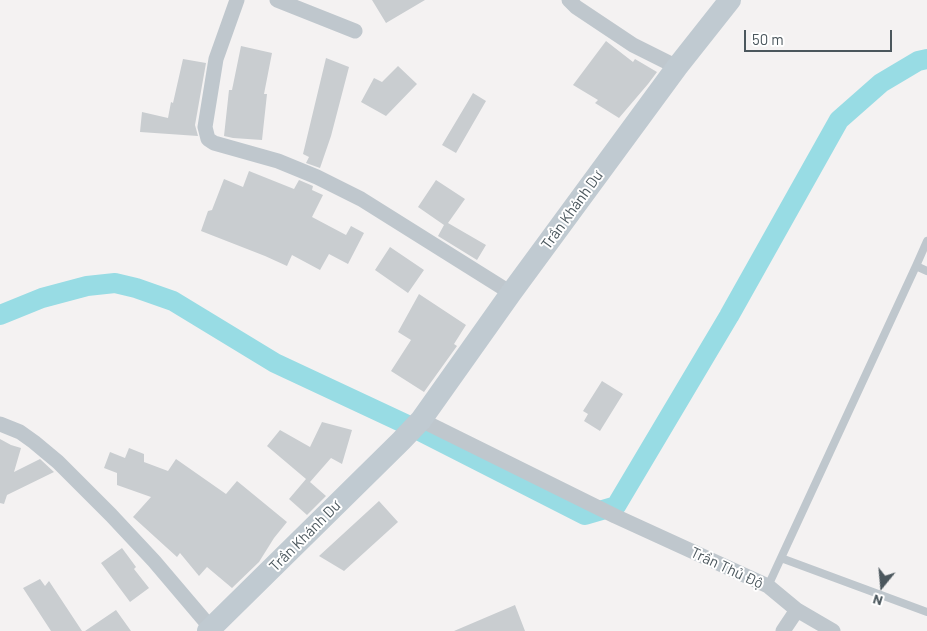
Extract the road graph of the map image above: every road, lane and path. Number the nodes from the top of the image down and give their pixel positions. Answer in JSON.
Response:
{"nodes":[{"id":1,"x":237,"y":0,"type":"edge"},
{"id":2,"x":277,"y":0,"type":"edge"},
{"id":3,"x":569,"y":0,"type":"edge"},
{"id":4,"x":730,"y":0,"type":"edge"},
{"id":5,"x":355,"y":31,"type":"dead end"},
{"id":6,"x":677,"y":67,"type":"junction"},
{"id":7,"x":927,"y":241,"type":"edge"},
{"id":8,"x":916,"y":266,"type":"junction"},
{"id":9,"x":927,"y":271,"type":"edge"},
{"id":10,"x":511,"y":293,"type":"junction"},
{"id":11,"x":419,"y":421,"type":"junction"},
{"id":12,"x":0,"y":424,"type":"edge"},
{"id":13,"x":781,"y":558,"type":"junction"},
{"id":14,"x":768,"y":586,"type":"junction"},
{"id":15,"x":797,"y":610,"type":"junction"},
{"id":16,"x":927,"y":612,"type":"edge"},
{"id":17,"x":210,"y":630,"type":"edge"},
{"id":18,"x":783,"y":631,"type":"edge"},
{"id":19,"x":833,"y":631,"type":"edge"}],
"edges":[{"from":1,"to":10,"type":"street"},
{"from":2,"to":5,"type":"street"},
{"from":3,"to":6,"type":"street"},
{"from":4,"to":6,"type":"street","name":"Trần Khánh Dư"},
{"from":6,"to":10,"type":"street","name":"Trần Khánh Dư"},
{"from":7,"to":8,"type":"lane"},
{"from":8,"to":9,"type":"lane"},
{"from":8,"to":13,"type":"lane"},
{"from":10,"to":11,"type":"street","name":"Trần Khánh Dư"},
{"from":11,"to":14,"type":"street","name":"Trần Thủ Độ"},
{"from":11,"to":17,"type":"street","name":"Trần Khánh Dư"},
{"from":12,"to":17,"type":"street"},
{"from":13,"to":14,"type":"lane"},
{"from":13,"to":16,"type":"lane"},
{"from":14,"to":15,"type":"street","name":"Trần Thủ Độ"},
{"from":15,"to":18,"type":"street"},
{"from":15,"to":19,"type":"street","name":"Trần Thủ Độ"}]}
